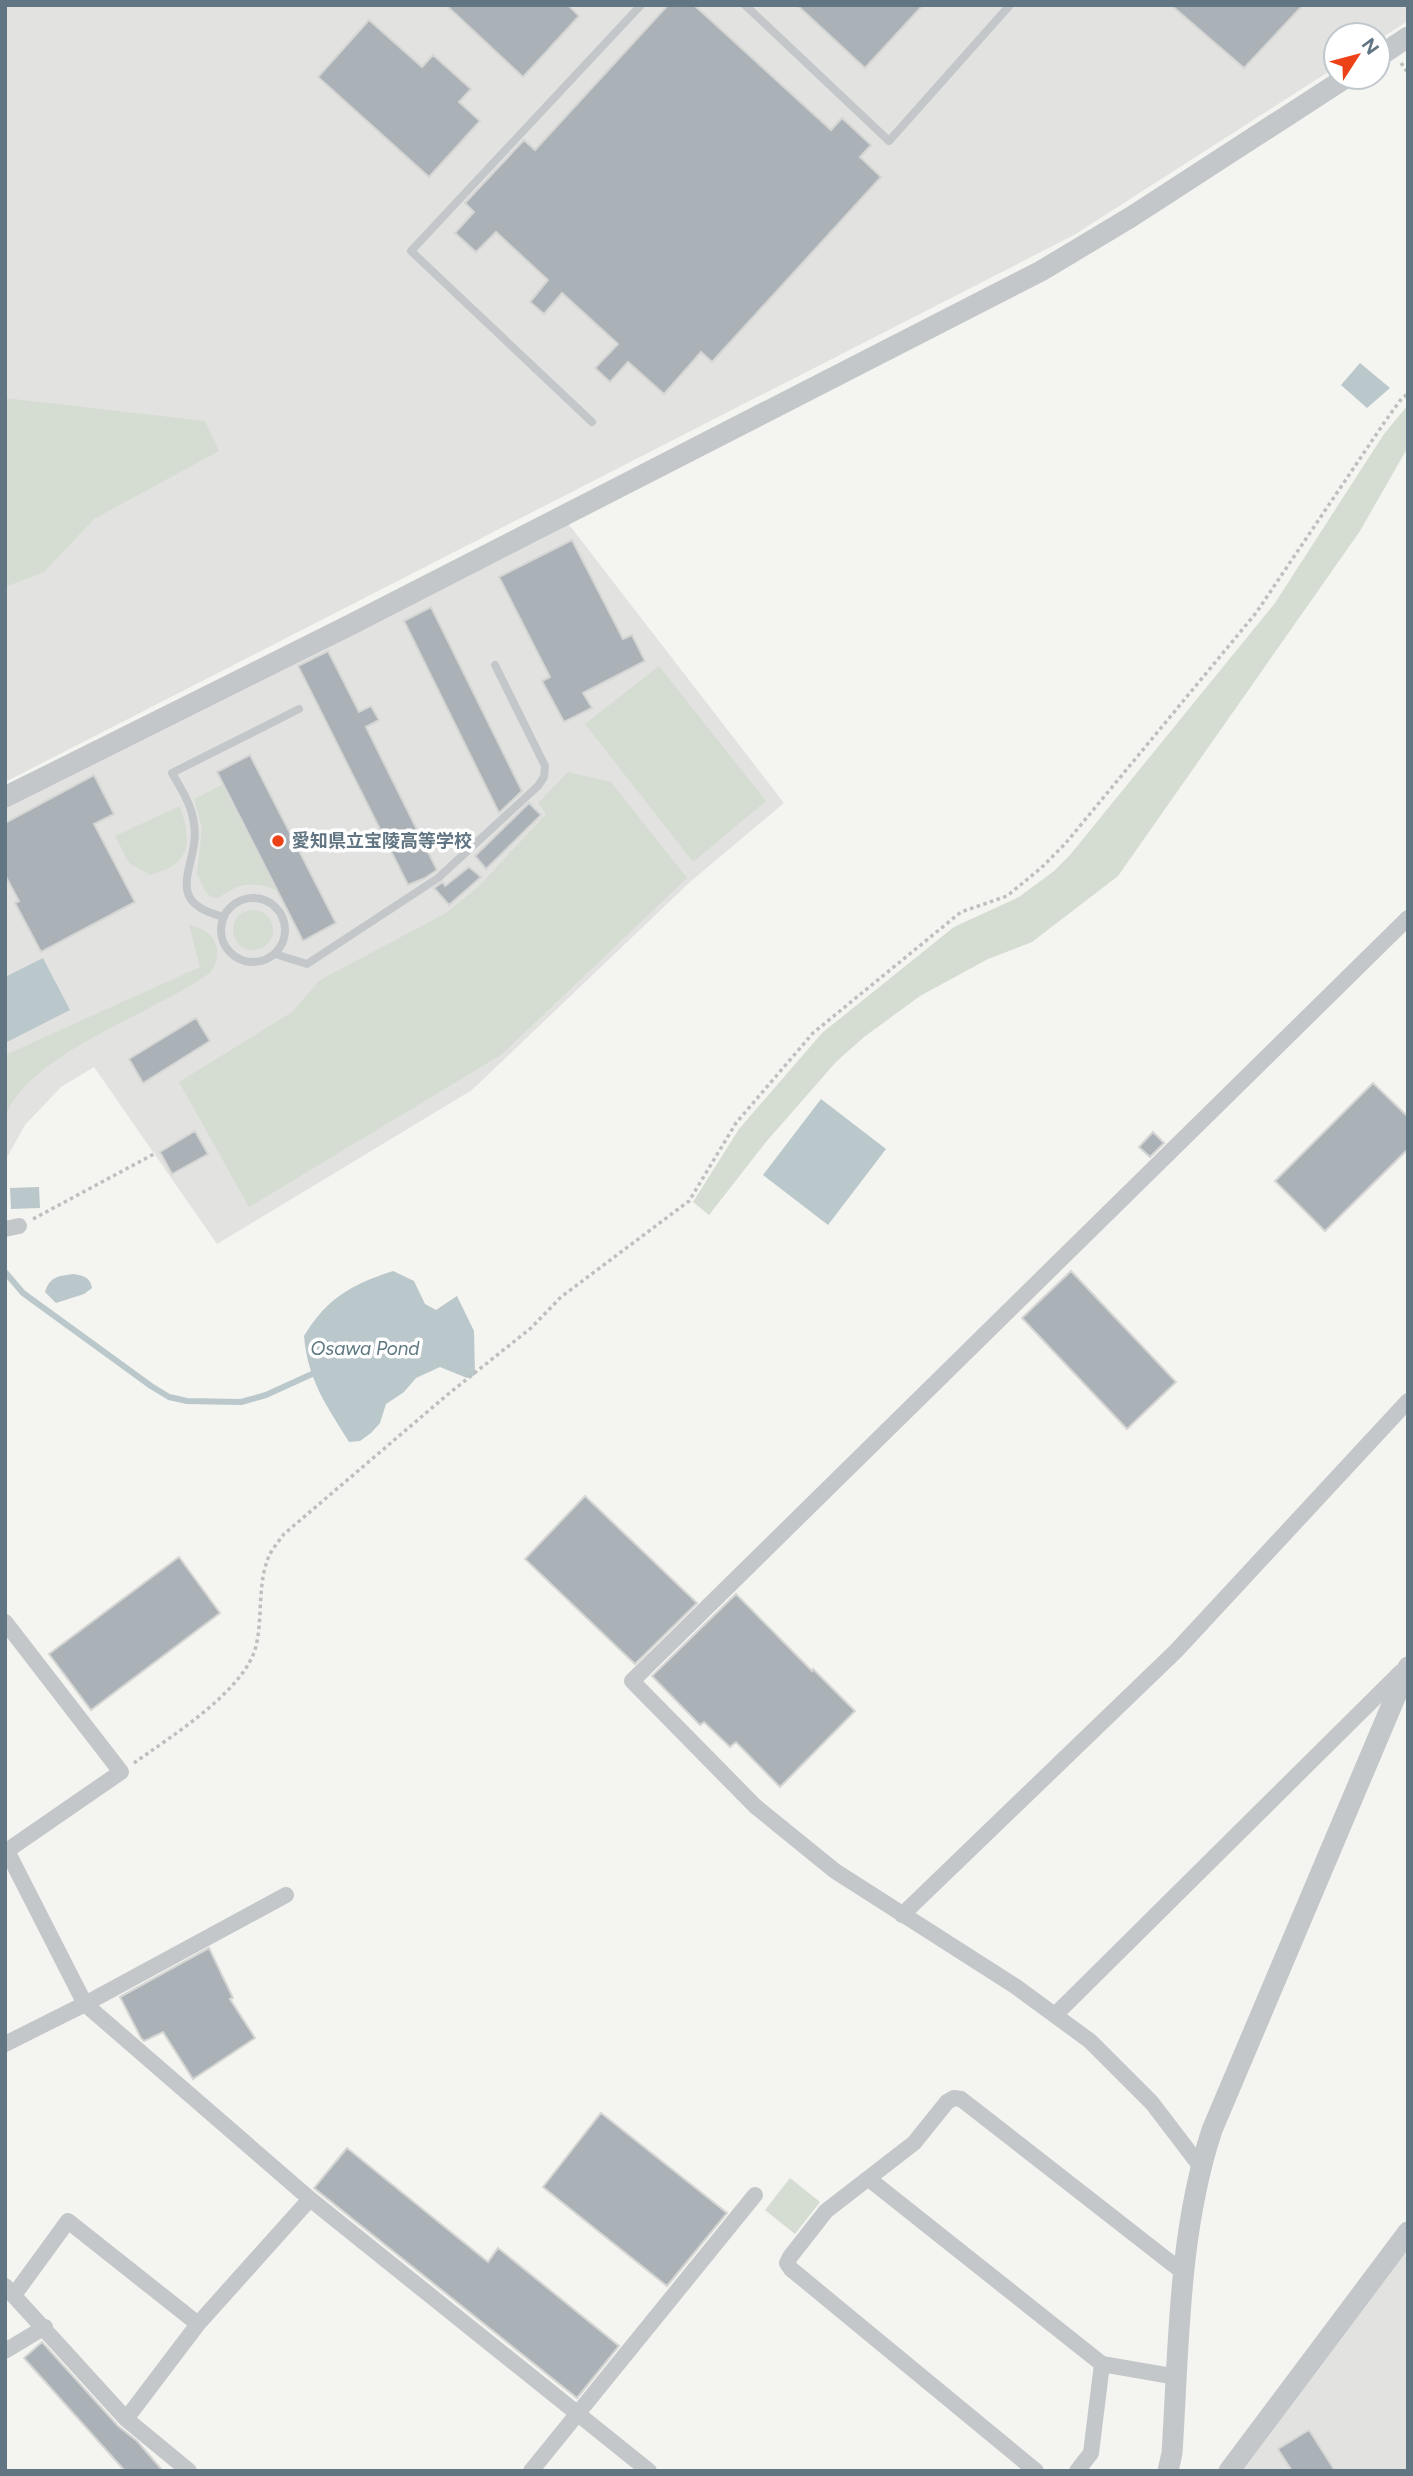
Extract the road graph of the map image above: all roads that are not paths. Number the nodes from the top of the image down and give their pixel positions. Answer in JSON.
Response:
{"nodes":[{"id":1,"x":641,"y":5,"type":"edge"},
{"id":2,"x":745,"y":5,"type":"edge"},
{"id":3,"x":1010,"y":5,"type":"edge"},
{"id":4,"x":1408,"y":37,"type":"edge"},
{"id":5,"x":1392,"y":48,"type":"edge"},
{"id":6,"x":1325,"y":91,"type":"edge"},
{"id":7,"x":592,"y":422,"type":"dead end"},
{"id":8,"x":495,"y":665,"type":"dead end"},
{"id":9,"x":299,"y":709,"type":"dead end"},
{"id":10,"x":5,"y":797,"type":"edge"},
{"id":11,"x":224,"y":917,"type":"junction"},
{"id":12,"x":1408,"y":918,"type":"edge"},
{"id":13,"x":275,"y":954,"type":"junction"},
{"id":14,"x":1408,"y":1401,"type":"edge"},
{"id":15,"x":5,"y":1622,"type":"edge"},
{"id":16,"x":1408,"y":1666,"type":"edge"},
{"id":17,"x":6,"y":1851,"type":"edge"},
{"id":18,"x":286,"y":1895,"type":"dead end"},
{"id":19,"x":902,"y":1915,"type":"junction"},
{"id":20,"x":85,"y":2004,"type":"junction"},
{"id":21,"x":1055,"y":2015,"type":"junction"},
{"id":22,"x":5,"y":2044,"type":"edge"},
{"id":23,"x":1200,"y":2166,"type":"junction"},
{"id":24,"x":869,"y":2179,"type":"junction"},
{"id":25,"x":755,"y":2195,"type":"dead end"},
{"id":26,"x":310,"y":2199,"type":"junction"},
{"id":27,"x":1408,"y":2232,"type":"edge"},
{"id":28,"x":1184,"y":2273,"type":"junction"},
{"id":29,"x":10,"y":2290,"type":"edge"},
{"id":30,"x":198,"y":2324,"type":"junction"},
{"id":31,"x":45,"y":2328,"type":"junction"},
{"id":32,"x":5,"y":2351,"type":"edge"},
{"id":33,"x":1102,"y":2364,"type":"junction"},
{"id":34,"x":1177,"y":2377,"type":"junction"},
{"id":35,"x":578,"y":2413,"type":"junction"},
{"id":36,"x":126,"y":2419,"type":"junction"},
{"id":37,"x":189,"y":2471,"type":"edge"},
{"id":38,"x":531,"y":2471,"type":"edge"},
{"id":39,"x":649,"y":2471,"type":"edge"},
{"id":40,"x":1036,"y":2471,"type":"edge"},
{"id":41,"x":1077,"y":2471,"type":"edge"},
{"id":42,"x":1167,"y":2471,"type":"edge"},
{"id":43,"x":1229,"y":2471,"type":"edge"}],
"edges":[{"from":1,"to":7,"type":"lane"},
{"from":2,"to":3,"type":"lane"},
{"from":4,"to":5,"type":"street"},
{"from":6,"to":10,"type":"street"},
{"from":8,"to":13,"type":"lane"},
{"from":9,"to":11,"type":"lane"},
{"from":11,"to":13,"type":"lane"},
{"from":11,"to":13,"type":"lane"},
{"from":12,"to":19,"type":"street"},
{"from":14,"to":19,"type":"street"},
{"from":15,"to":17,"type":"street"},
{"from":16,"to":21,"type":"street"},
{"from":16,"to":23,"type":"street"},
{"from":17,"to":20,"type":"street"},
{"from":18,"to":20,"type":"street"},
{"from":19,"to":21,"type":"street"},
{"from":20,"to":22,"type":"street"},
{"from":20,"to":26,"type":"street"},
{"from":21,"to":23,"type":"street"},
{"from":23,"to":28,"type":"street"},
{"from":24,"to":28,"type":"street"},
{"from":24,"to":33,"type":"street"},
{"from":24,"to":40,"type":"street"},
{"from":25,"to":35,"type":"street"},
{"from":26,"to":30,"type":"street"},
{"from":26,"to":35,"type":"street"},
{"from":27,"to":43,"type":"street"},
{"from":28,"to":34,"type":"street"},
{"from":29,"to":30,"type":"street"},
{"from":29,"to":31,"type":"street"},
{"from":30,"to":36,"type":"street"},
{"from":31,"to":32,"type":"street"},
{"from":31,"to":36,"type":"street"},
{"from":33,"to":34,"type":"street"},
{"from":33,"to":41,"type":"street"},
{"from":34,"to":42,"type":"street"},
{"from":35,"to":38,"type":"street"},
{"from":35,"to":39,"type":"street"},
{"from":36,"to":37,"type":"street"}]}
